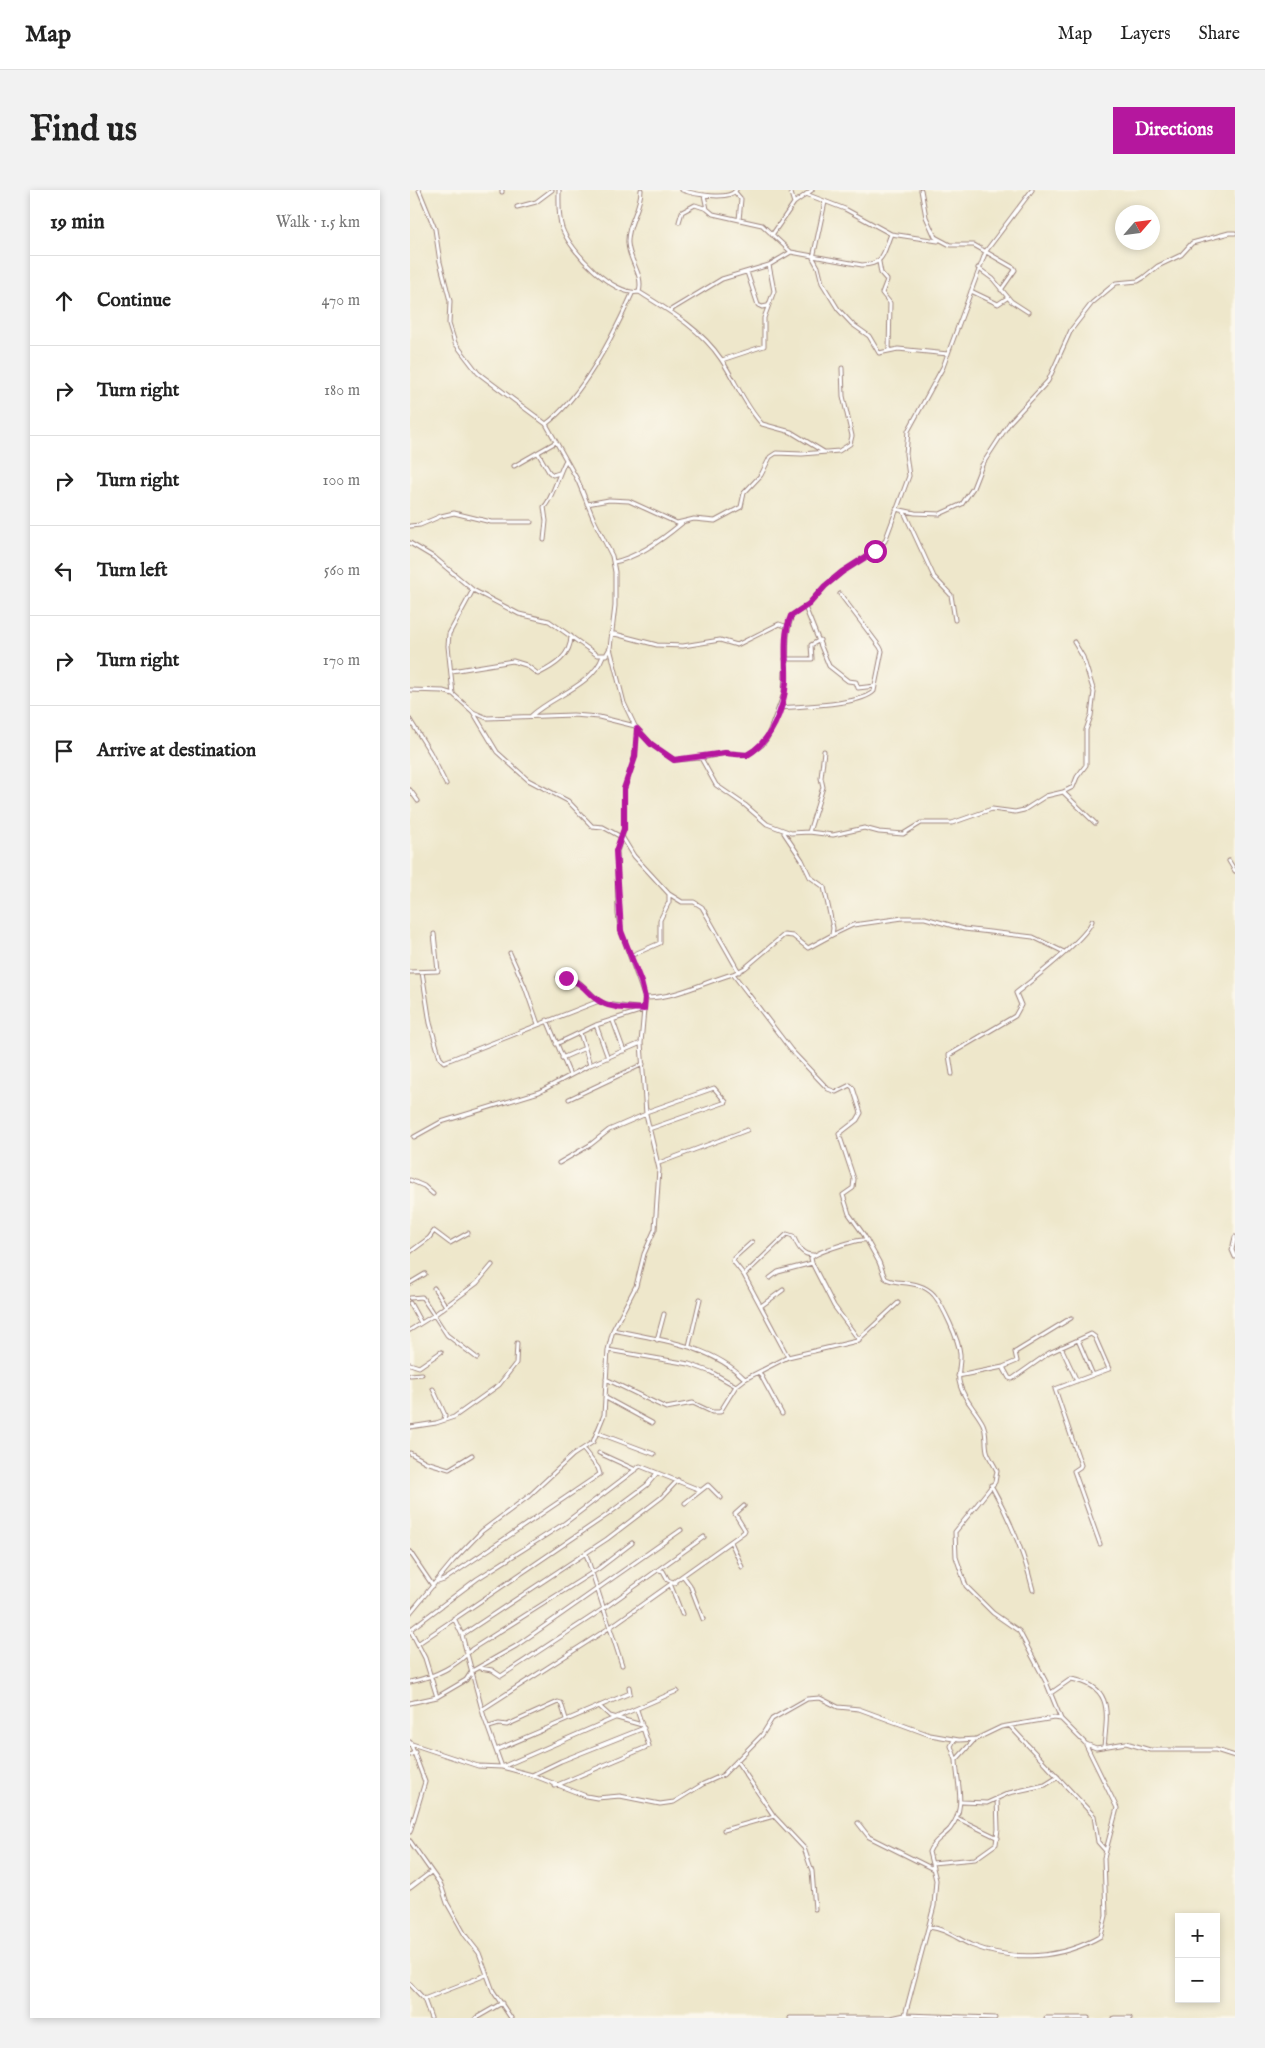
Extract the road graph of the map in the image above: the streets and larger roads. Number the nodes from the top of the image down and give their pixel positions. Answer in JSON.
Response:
{"nodes":[{"id":1,"x":419,"y":190,"type":"edge"},
{"id":2,"x":552,"y":190,"type":"edge"},
{"id":3,"x":559,"y":190,"type":"edge"},
{"id":4,"x":641,"y":190,"type":"edge"},
{"id":5,"x":682,"y":190,"type":"edge"},
{"id":6,"x":790,"y":190,"type":"edge"},
{"id":7,"x":812,"y":190,"type":"edge"},
{"id":8,"x":921,"y":190,"type":"edge"},
{"id":9,"x":1032,"y":190,"type":"edge"},
{"id":10,"x":735,"y":191,"type":"edge"},
{"id":11,"x":806,"y":194,"type":"junction"},
{"id":12,"x":704,"y":195,"type":"junction"},
{"id":13,"x":825,"y":202,"type":"junction"},
{"id":14,"x":794,"y":203,"type":"junction"},
{"id":15,"x":517,"y":207,"type":"dead end"},
{"id":16,"x":707,"y":209,"type":"junction"},
{"id":17,"x":740,"y":220,"type":"junction"},
{"id":18,"x":679,"y":222,"type":"dead end"},
{"id":19,"x":1235,"y":233,"type":"edge"},
{"id":20,"x":891,"y":234,"type":"junction"},
{"id":21,"x":772,"y":235,"type":"junction"},
{"id":22,"x":940,"y":241,"type":"junction"},
{"id":23,"x":986,"y":251,"type":"junction"},
{"id":24,"x":791,"y":252,"type":"junction"},
{"id":25,"x":813,"y":254,"type":"junction"},
{"id":26,"x":879,"y":262,"type":"junction"},
{"id":27,"x":769,"y":265,"type":"junction"},
{"id":28,"x":978,"y":268,"type":"junction"},
{"id":29,"x":747,"y":272,"type":"junction"},
{"id":30,"x":1001,"y":290,"type":"junction"},
{"id":31,"x":639,"y":292,"type":"junction"},
{"id":32,"x":971,"y":292,"type":"junction"},
{"id":33,"x":632,"y":294,"type":"junction"},
{"id":34,"x":1008,"y":298,"type":"junction"},
{"id":35,"x":768,"y":306,"type":"junction"},
{"id":36,"x":669,"y":311,"type":"junction"},
{"id":37,"x":1028,"y":312,"type":"dead end"},
{"id":38,"x":889,"y":351,"type":"junction"},
{"id":39,"x":948,"y":354,"type":"junction"},
{"id":40,"x":722,"y":360,"type":"junction"},
{"id":41,"x":842,"y":368,"type":"dead end"},
{"id":42,"x":546,"y":424,"type":"junction"},
{"id":43,"x":556,"y":442,"type":"junction"},
{"id":44,"x":824,"y":452,"type":"junction"},
{"id":45,"x":538,"y":453,"type":"junction"},
{"id":46,"x":567,"y":460,"type":"junction"},
{"id":47,"x":514,"y":466,"type":"dead end"},
{"id":48,"x":559,"y":473,"type":"junction"},
{"id":49,"x":587,"y":504,"type":"junction"},
{"id":50,"x":896,"y":509,"type":"junction"},
{"id":51,"x":904,"y":512,"type":"junction"},
{"id":52,"x":531,"y":522,"type":"dead end"},
{"id":53,"x":682,"y":522,"type":"junction"},
{"id":54,"x":410,"y":526,"type":"edge"},
{"id":55,"x":544,"y":540,"type":"dead end"},
{"id":56,"x":410,"y":543,"type":"edge"},
{"id":57,"x":614,"y":562,"type":"junction"},
{"id":58,"x":473,"y":590,"type":"junction"},
{"id":59,"x":840,"y":594,"type":"dead end"},
{"id":60,"x":805,"y":607,"type":"junction"},
{"id":61,"x":955,"y":620,"type":"dead end"},
{"id":62,"x":788,"y":627,"type":"junction"},
{"id":63,"x":611,"y":633,"type":"junction"},
{"id":64,"x":571,"y":636,"type":"junction"},
{"id":65,"x":820,"y":640,"type":"junction"},
{"id":66,"x":1074,"y":642,"type":"dead end"},
{"id":67,"x":610,"y":648,"type":"junction"},
{"id":68,"x":603,"y":656,"type":"junction"},
{"id":69,"x":785,"y":659,"type":"junction"},
{"id":70,"x":452,"y":671,"type":"junction"},
{"id":71,"x":875,"y":686,"type":"junction"},
{"id":72,"x":410,"y":690,"type":"edge"},
{"id":73,"x":452,"y":694,"type":"junction"},
{"id":74,"x":779,"y":708,"type":"junction"},
{"id":75,"x":473,"y":712,"type":"junction"},
{"id":76,"x":531,"y":716,"type":"junction"},
{"id":77,"x":410,"y":720,"type":"edge"},
{"id":78,"x":636,"y":727,"type":"junction"},
{"id":79,"x":824,"y":751,"type":"dead end"},
{"id":80,"x":701,"y":758,"type":"junction"},
{"id":81,"x":446,"y":784,"type":"dead end"},
{"id":82,"x":410,"y":790,"type":"edge"},
{"id":83,"x":1063,"y":792,"type":"junction"},
{"id":84,"x":418,"y":800,"type":"dead end"},
{"id":85,"x":1095,"y":823,"type":"dead end"},
{"id":86,"x":784,"y":832,"type":"junction"},
{"id":87,"x":809,"y":832,"type":"junction"},
{"id":88,"x":620,"y":837,"type":"junction"},
{"id":89,"x":1229,"y":861,"type":"dead end"},
{"id":90,"x":1235,"y":871,"type":"edge"},
{"id":91,"x":669,"y":894,"type":"junction"},
{"id":92,"x":1092,"y":921,"type":"dead end"},
{"id":93,"x":434,"y":934,"type":"dead end"},
{"id":94,"x":832,"y":934,"type":"junction"},
{"id":95,"x":1064,"y":952,"type":"junction"},
{"id":96,"x":510,"y":953,"type":"dead end"},
{"id":97,"x":630,"y":956,"type":"junction"},
{"id":98,"x":410,"y":972,"type":"edge"},
{"id":99,"x":422,"y":972,"type":"junction"},
{"id":100,"x":739,"y":972,"type":"junction"},
{"id":101,"x":733,"y":974,"type":"junction"},
{"id":102,"x":558,"y":977,"type":"dead end"},
{"id":103,"x":645,"y":998,"type":"junction"},
{"id":104,"x":598,"y":1001,"type":"junction"},
{"id":105,"x":643,"y":1010,"type":"junction"},
{"id":106,"x":547,"y":1020,"type":"junction"},
{"id":107,"x":613,"y":1021,"type":"junction"},
{"id":108,"x":538,"y":1024,"type":"junction"},
{"id":109,"x":596,"y":1025,"type":"junction"},
{"id":110,"x":580,"y":1033,"type":"junction"},
{"id":111,"x":642,"y":1042,"type":"junction"},
{"id":112,"x":556,"y":1044,"type":"junction"},
{"id":113,"x":585,"y":1048,"type":"junction"},
{"id":114,"x":624,"y":1050,"type":"junction"},
{"id":115,"x":562,"y":1058,"type":"junction"},
{"id":116,"x":608,"y":1058,"type":"junction"},
{"id":117,"x":643,"y":1064,"type":"junction"},
{"id":118,"x":590,"y":1065,"type":"junction"},
{"id":119,"x":952,"y":1074,"type":"dead end"},
{"id":120,"x":570,"y":1075,"type":"junction"},
{"id":121,"x":569,"y":1099,"type":"dead end"},
{"id":122,"x":646,"y":1113,"type":"junction"},
{"id":123,"x":649,"y":1129,"type":"junction"},
{"id":124,"x":746,"y":1130,"type":"dead end"},
{"id":125,"x":414,"y":1137,"type":"dead end"},
{"id":126,"x":559,"y":1163,"type":"dead end"},
{"id":127,"x":659,"y":1163,"type":"junction"},
{"id":128,"x":410,"y":1180,"type":"edge"},
{"id":129,"x":433,"y":1194,"type":"dead end"},
{"id":130,"x":468,"y":1233,"type":"dead end"},
{"id":131,"x":1235,"y":1237,"type":"edge"},
{"id":132,"x":867,"y":1240,"type":"junction"},
{"id":133,"x":752,"y":1242,"type":"dead end"},
{"id":134,"x":410,"y":1252,"type":"edge"},
{"id":135,"x":813,"y":1255,"type":"junction"},
{"id":136,"x":1235,"y":1258,"type":"edge"},
{"id":137,"x":812,"y":1263,"type":"junction"},
{"id":138,"x":492,"y":1264,"type":"dead end"},
{"id":139,"x":425,"y":1274,"type":"dead end"},
{"id":140,"x":744,"y":1275,"type":"junction"},
{"id":141,"x":770,"y":1278,"type":"dead end"},
{"id":142,"x":410,"y":1284,"type":"edge"},
{"id":143,"x":434,"y":1288,"type":"dead end"},
{"id":144,"x":783,"y":1290,"type":"dead end"},
{"id":145,"x":410,"y":1298,"type":"edge"},
{"id":146,"x":700,"y":1298,"type":"dead end"},
{"id":147,"x":410,"y":1303,"type":"edge"},
{"id":148,"x":898,"y":1303,"type":"dead end"},
{"id":149,"x":446,"y":1306,"type":"junction"},
{"id":150,"x":761,"y":1306,"type":"junction"},
{"id":151,"x":434,"y":1314,"type":"junction"},
{"id":152,"x":664,"y":1314,"type":"dead end"},
{"id":153,"x":1071,"y":1318,"type":"dead end"},
{"id":154,"x":422,"y":1322,"type":"junction"},
{"id":155,"x":410,"y":1330,"type":"edge"},
{"id":156,"x":613,"y":1330,"type":"junction"},
{"id":157,"x":657,"y":1340,"type":"junction"},
{"id":158,"x":859,"y":1340,"type":"junction"},
{"id":159,"x":1078,"y":1340,"type":"junction"},
{"id":160,"x":517,"y":1343,"type":"dead end"},
{"id":161,"x":689,"y":1346,"type":"junction"},
{"id":162,"x":1060,"y":1347,"type":"junction"},
{"id":163,"x":608,"y":1350,"type":"junction"},
{"id":164,"x":441,"y":1352,"type":"dead end"},
{"id":165,"x":788,"y":1357,"type":"junction"},
{"id":166,"x":477,"y":1358,"type":"dead end"},
{"id":167,"x":410,"y":1364,"type":"edge"},
{"id":168,"x":1002,"y":1367,"type":"junction"},
{"id":169,"x":759,"y":1372,"type":"junction"},
{"id":170,"x":422,"y":1374,"type":"dead end"},
{"id":171,"x":410,"y":1375,"type":"edge"},
{"id":172,"x":1093,"y":1375,"type":"junction"},
{"id":173,"x":958,"y":1376,"type":"junction"},
{"id":174,"x":606,"y":1379,"type":"junction"},
{"id":175,"x":745,"y":1379,"type":"junction"},
{"id":176,"x":1077,"y":1381,"type":"junction"},
{"id":177,"x":736,"y":1386,"type":"junction"},
{"id":178,"x":433,"y":1389,"type":"dead end"},
{"id":179,"x":606,"y":1398,"type":"junction"},
{"id":180,"x":782,"y":1414,"type":"dead end"},
{"id":181,"x":444,"y":1419,"type":"junction"},
{"id":182,"x":652,"y":1423,"type":"dead end"},
{"id":183,"x":410,"y":1427,"type":"edge"},
{"id":184,"x":598,"y":1433,"type":"junction"},
{"id":185,"x":582,"y":1449,"type":"junction"},
{"id":186,"x":410,"y":1453,"type":"edge"},
{"id":187,"x":599,"y":1453,"type":"dead end"},
{"id":188,"x":654,"y":1454,"type":"dead end"},
{"id":189,"x":472,"y":1455,"type":"dead end"},
{"id":190,"x":636,"y":1470,"type":"junction"},
{"id":191,"x":657,"y":1473,"type":"junction"},
{"id":192,"x":678,"y":1480,"type":"junction"},
{"id":193,"x":991,"y":1485,"type":"junction"},
{"id":194,"x":700,"y":1490,"type":"junction"},
{"id":195,"x":721,"y":1498,"type":"dead end"},
{"id":196,"x":685,"y":1503,"type":"dead end"},
{"id":197,"x":744,"y":1506,"type":"dead end"},
{"id":198,"x":681,"y":1530,"type":"dead end"},
{"id":199,"x":704,"y":1537,"type":"dead end"},
{"id":200,"x":731,"y":1542,"type":"junction"},
{"id":201,"x":632,"y":1543,"type":"dead end"},
{"id":202,"x":1100,"y":1544,"type":"dead end"},
{"id":203,"x":410,"y":1552,"type":"edge"},
{"id":204,"x":586,"y":1554,"type":"junction"},
{"id":205,"x":742,"y":1566,"type":"dead end"},
{"id":206,"x":658,"y":1570,"type":"junction"},
{"id":207,"x":592,"y":1572,"type":"junction"},
{"id":208,"x":684,"y":1577,"type":"junction"},
{"id":209,"x":437,"y":1581,"type":"junction"},
{"id":210,"x":675,"y":1583,"type":"junction"},
{"id":211,"x":433,"y":1586,"type":"junction"},
{"id":212,"x":671,"y":1586,"type":"junction"},
{"id":213,"x":597,"y":1590,"type":"junction"},
{"id":214,"x":1033,"y":1590,"type":"dead end"},
{"id":215,"x":603,"y":1609,"type":"junction"},
{"id":216,"x":410,"y":1613,"type":"edge"},
{"id":217,"x":682,"y":1614,"type":"dead end"},
{"id":218,"x":454,"y":1618,"type":"junction"},
{"id":219,"x":703,"y":1619,"type":"dead end"},
{"id":220,"x":610,"y":1628,"type":"junction"},
{"id":221,"x":410,"y":1629,"type":"edge"},
{"id":222,"x":462,"y":1635,"type":"junction"},
{"id":223,"x":419,"y":1643,"type":"junction"},
{"id":224,"x":468,"y":1654,"type":"junction"},
{"id":225,"x":622,"y":1665,"type":"dead end"},
{"id":226,"x":479,"y":1668,"type":"junction"},
{"id":227,"x":472,"y":1671,"type":"junction"},
{"id":228,"x":430,"y":1678,"type":"junction"},
{"id":229,"x":410,"y":1682,"type":"edge"},
{"id":230,"x":629,"y":1687,"type":"dead end"},
{"id":231,"x":677,"y":1691,"type":"dead end"},
{"id":232,"x":1051,"y":1693,"type":"junction"},
{"id":233,"x":437,"y":1696,"type":"junction"},
{"id":234,"x":410,"y":1703,"type":"edge"},
{"id":235,"x":598,"y":1706,"type":"junction"},
{"id":236,"x":483,"y":1709,"type":"junction"},
{"id":237,"x":636,"y":1710,"type":"junction"},
{"id":238,"x":618,"y":1718,"type":"junction"},
{"id":239,"x":566,"y":1719,"type":"junction"},
{"id":240,"x":1061,"y":1719,"type":"junction"},
{"id":241,"x":631,"y":1722,"type":"junction"},
{"id":242,"x":644,"y":1726,"type":"junction"},
{"id":243,"x":1010,"y":1726,"type":"junction"},
{"id":244,"x":489,"y":1727,"type":"junction"},
{"id":245,"x":636,"y":1731,"type":"junction"},
{"id":246,"x":976,"y":1739,"type":"junction"},
{"id":247,"x":954,"y":1740,"type":"junction"},
{"id":248,"x":411,"y":1743,"type":"edge"},
{"id":249,"x":1086,"y":1744,"type":"junction"},
{"id":250,"x":1104,"y":1747,"type":"junction"},
{"id":251,"x":496,"y":1750,"type":"junction"},
{"id":252,"x":415,"y":1752,"type":"junction"},
{"id":253,"x":410,"y":1755,"type":"edge"},
{"id":254,"x":1235,"y":1756,"type":"edge"},
{"id":255,"x":956,"y":1760,"type":"junction"},
{"id":256,"x":738,"y":1762,"type":"junction"},
{"id":257,"x":502,"y":1767,"type":"junction"},
{"id":258,"x":532,"y":1775,"type":"junction"},
{"id":259,"x":1058,"y":1777,"type":"junction"},
{"id":260,"x":555,"y":1786,"type":"junction"},
{"id":261,"x":997,"y":1798,"type":"junction"},
{"id":262,"x":962,"y":1802,"type":"junction"},
{"id":263,"x":774,"y":1816,"type":"junction"},
{"id":264,"x":957,"y":1818,"type":"junction"},
{"id":265,"x":858,"y":1823,"type":"dead end"},
{"id":266,"x":724,"y":1830,"type":"dead end"},
{"id":267,"x":410,"y":1832,"type":"edge"},
{"id":268,"x":998,"y":1838,"type":"junction"},
{"id":269,"x":410,"y":1841,"type":"edge"},
{"id":270,"x":1105,"y":1850,"type":"junction"},
{"id":271,"x":932,"y":1863,"type":"junction"},
{"id":272,"x":934,"y":1869,"type":"junction"},
{"id":273,"x":432,"y":1872,"type":"junction"},
{"id":274,"x":410,"y":1888,"type":"edge"},
{"id":275,"x":814,"y":1910,"type":"dead end"},
{"id":276,"x":929,"y":1927,"type":"junction"},
{"id":277,"x":486,"y":1975,"type":"junction"},
{"id":278,"x":410,"y":1984,"type":"edge"},
{"id":279,"x":424,"y":1999,"type":"junction"},
{"id":280,"x":502,"y":2003,"type":"junction"},
{"id":281,"x":905,"y":2015,"type":"junction"},
{"id":282,"x":431,"y":2018,"type":"edge"},
{"id":283,"x":476,"y":2018,"type":"edge"},
{"id":284,"x":511,"y":2018,"type":"edge"},
{"id":285,"x":790,"y":2018,"type":"edge"},
{"id":286,"x":995,"y":2018,"type":"edge"},
{"id":287,"x":1046,"y":2018,"type":"edge"},
{"id":288,"x":1088,"y":2018,"type":"edge"},
{"id":289,"x":1114,"y":2018,"type":"edge"},
{"id":290,"x":1130,"y":2018,"type":"edge"}],
"edges":[{"from":1,"to":42,"type":"street"},
{"from":2,"to":15,"type":"street"},
{"from":3,"to":33,"type":"street"},
{"from":4,"to":31,"type":"street"},
{"from":5,"to":12,"type":"street"},
{"from":6,"to":14,"type":"street"},
{"from":7,"to":11,"type":"street"},
{"from":8,"to":22,"type":"street"},
{"from":9,"to":23,"type":"street"},
{"from":10,"to":12,"type":"street"},
{"from":10,"to":17,"type":"street"},
{"from":11,"to":13,"type":"street"},
{"from":11,"to":14,"type":"street"},
{"from":12,"to":16,"type":"street"},
{"from":13,"to":20,"type":"street"},
{"from":13,"to":25,"type":"street"},
{"from":14,"to":21,"type":"street"},
{"from":16,"to":17,"type":"street"},
{"from":16,"to":18,"type":"street"},
{"from":17,"to":21,"type":"street"},
{"from":19,"to":51,"type":"street"},
{"from":20,"to":22,"type":"street"},
{"from":20,"to":26,"type":"street"},
{"from":21,"to":24,"type":"street"},
{"from":22,"to":23,"type":"street"},
{"from":23,"to":28,"type":"street"},
{"from":23,"to":30,"type":"street"},
{"from":24,"to":25,"type":"street"},
{"from":24,"to":27,"type":"street"},
{"from":25,"to":26,"type":"street"},
{"from":25,"to":38,"type":"street"},
{"from":26,"to":38,"type":"street"},
{"from":27,"to":29,"type":"street"},
{"from":27,"to":35,"type":"street"},
{"from":28,"to":30,"type":"street"},
{"from":28,"to":32,"type":"street"},
{"from":29,"to":35,"type":"street"},
{"from":29,"to":36,"type":"street"},
{"from":30,"to":34,"type":"street"},
{"from":31,"to":33,"type":"street"},
{"from":31,"to":36,"type":"street"},
{"from":32,"to":34,"type":"street"},
{"from":32,"to":39,"type":"street"},
{"from":33,"to":42,"type":"street"},
{"from":34,"to":37,"type":"street"},
{"from":35,"to":40,"type":"street"},
{"from":36,"to":40,"type":"street"},
{"from":38,"to":39,"type":"street"},
{"from":39,"to":50,"type":"street"},
{"from":40,"to":44,"type":"street"},
{"from":41,"to":44,"type":"street"},
{"from":42,"to":43,"type":"street"},
{"from":43,"to":45,"type":"street"},
{"from":43,"to":46,"type":"street"},
{"from":44,"to":53,"type":"street"},
{"from":45,"to":47,"type":"street"},
{"from":45,"to":48,"type":"street"},
{"from":46,"to":48,"type":"street"},
{"from":46,"to":49,"type":"street"},
{"from":48,"to":55,"type":"street"},
{"from":49,"to":53,"type":"street"},
{"from":49,"to":57,"type":"street"},
{"from":50,"to":51,"type":"street"},
{"from":50,"to":60,"type":"street"},
{"from":51,"to":61,"type":"street"},
{"from":52,"to":54,"type":"street"},
{"from":53,"to":57,"type":"street"},
{"from":56,"to":58,"type":"street"},
{"from":57,"to":63,"type":"street"},
{"from":58,"to":64,"type":"street"},
{"from":58,"to":70,"type":"street"},
{"from":59,"to":71,"type":"street"},
{"from":60,"to":62,"type":"street"},
{"from":60,"to":65,"type":"street"},
{"from":62,"to":63,"type":"street"},
{"from":62,"to":69,"type":"street"},
{"from":63,"to":67,"type":"street"},
{"from":64,"to":68,"type":"street"},
{"from":64,"to":70,"type":"street"},
{"from":65,"to":69,"type":"street"},
{"from":65,"to":71,"type":"street"},
{"from":66,"to":83,"type":"street"},
{"from":67,"to":68,"type":"street"},
{"from":67,"to":78,"type":"street"},
{"from":68,"to":76,"type":"street"},
{"from":69,"to":74,"type":"street"},
{"from":70,"to":73,"type":"street"},
{"from":71,"to":74,"type":"street"},
{"from":72,"to":73,"type":"street"},
{"from":73,"to":75,"type":"street"},
{"from":74,"to":80,"type":"street"},
{"from":75,"to":76,"type":"street"},
{"from":75,"to":88,"type":"street"},
{"from":76,"to":78,"type":"street"},
{"from":77,"to":81,"type":"street"},
{"from":78,"to":80,"type":"street"},
{"from":78,"to":88,"type":"street"},
{"from":79,"to":87,"type":"street"},
{"from":80,"to":86,"type":"street"},
{"from":82,"to":84,"type":"street"},
{"from":83,"to":85,"type":"street"},
{"from":83,"to":87,"type":"street"},
{"from":86,"to":87,"type":"street"},
{"from":86,"to":94,"type":"street"},
{"from":88,"to":91,"type":"street"},
{"from":88,"to":97,"type":"street"},
{"from":89,"to":90,"type":"street"},
{"from":91,"to":97,"type":"street"},
{"from":91,"to":100,"type":"street"},
{"from":92,"to":95,"type":"street"},
{"from":93,"to":99,"type":"street"},
{"from":94,"to":95,"type":"street"},
{"from":94,"to":100,"type":"street"},
{"from":95,"to":119,"type":"street"},
{"from":96,"to":108,"type":"street"},
{"from":97,"to":103,"type":"street"},
{"from":98,"to":99,"type":"street"},
{"from":99,"to":108,"type":"street"},
{"from":100,"to":101,"type":"street"},
{"from":101,"to":103,"type":"street"},
{"from":101,"to":132,"type":"street"},
{"from":102,"to":104,"type":"street"},
{"from":103,"to":105,"type":"street"},
{"from":104,"to":105,"type":"street"},
{"from":104,"to":106,"type":"street"},
{"from":105,"to":107,"type":"street"},
{"from":105,"to":111,"type":"street"},
{"from":106,"to":108,"type":"street"},
{"from":106,"to":112,"type":"street"},
{"from":107,"to":109,"type":"street"},
{"from":107,"to":114,"type":"street"},
{"from":109,"to":110,"type":"street"},
{"from":109,"to":116,"type":"street"},
{"from":110,"to":112,"type":"street"},
{"from":110,"to":113,"type":"street"},
{"from":111,"to":114,"type":"street"},
{"from":111,"to":117,"type":"street"},
{"from":112,"to":115,"type":"street"},
{"from":113,"to":115,"type":"street"},
{"from":113,"to":118,"type":"street"},
{"from":114,"to":116,"type":"street"},
{"from":115,"to":120,"type":"street"},
{"from":116,"to":118,"type":"street"},
{"from":117,"to":121,"type":"street"},
{"from":117,"to":122,"type":"street"},
{"from":118,"to":120,"type":"street"},
{"from":120,"to":125,"type":"street"},
{"from":122,"to":123,"type":"street"},
{"from":122,"to":123,"type":"street"},
{"from":122,"to":126,"type":"street"},
{"from":123,"to":127,"type":"street"},
{"from":124,"to":127,"type":"street"},
{"from":127,"to":156,"type":"street"},
{"from":128,"to":129,"type":"street"},
{"from":130,"to":134,"type":"street"},
{"from":131,"to":136,"type":"street"},
{"from":132,"to":135,"type":"street"},
{"from":132,"to":173,"type":"street"},
{"from":133,"to":140,"type":"street"},
{"from":135,"to":137,"type":"street"},
{"from":135,"to":140,"type":"street"},
{"from":137,"to":141,"type":"street"},
{"from":137,"to":158,"type":"street"},
{"from":138,"to":149,"type":"street"},
{"from":139,"to":142,"type":"street"},
{"from":140,"to":150,"type":"street"},
{"from":143,"to":149,"type":"street"},
{"from":144,"to":150,"type":"street"},
{"from":145,"to":151,"type":"street"},
{"from":146,"to":161,"type":"street"},
{"from":147,"to":154,"type":"street"},
{"from":148,"to":158,"type":"street"},
{"from":149,"to":151,"type":"street"},
{"from":150,"to":165,"type":"street"},
{"from":151,"to":154,"type":"street"},
{"from":151,"to":166,"type":"street"},
{"from":152,"to":157,"type":"street"},
{"from":153,"to":168,"type":"street"},
{"from":154,"to":155,"type":"street"},
{"from":156,"to":157,"type":"street"},
{"from":156,"to":163,"type":"street"},
{"from":157,"to":161,"type":"street"},
{"from":158,"to":165,"type":"street"},
{"from":159,"to":162,"type":"street"},
{"from":159,"to":172,"type":"street"},
{"from":159,"to":172,"type":"street"},
{"from":160,"to":181,"type":"street"},
{"from":161,"to":175,"type":"street"},
{"from":162,"to":168,"type":"street"},
{"from":162,"to":176,"type":"street"},
{"from":163,"to":174,"type":"street"},
{"from":163,"to":177,"type":"street"},
{"from":164,"to":167,"type":"street"},
{"from":165,"to":169,"type":"street"},
{"from":168,"to":173,"type":"street"},
{"from":169,"to":175,"type":"street"},
{"from":169,"to":180,"type":"street"},
{"from":170,"to":171,"type":"street"},
{"from":172,"to":176,"type":"street"},
{"from":173,"to":193,"type":"street"},
{"from":174,"to":177,"type":"street"},
{"from":174,"to":179,"type":"street"},
{"from":175,"to":177,"type":"street"},
{"from":176,"to":202,"type":"street"},
{"from":178,"to":181,"type":"street"},
{"from":179,"to":182,"type":"street"},
{"from":179,"to":184,"type":"street"},
{"from":181,"to":183,"type":"street"},
{"from":184,"to":185,"type":"street"},
{"from":184,"to":188,"type":"street"},
{"from":185,"to":209,"type":"street"},
{"from":185,"to":209,"type":"street"},
{"from":186,"to":189,"type":"street"},
{"from":187,"to":190,"type":"street"},
{"from":190,"to":191,"type":"street"},
{"from":190,"to":221,"type":"street"},
{"from":191,"to":192,"type":"street"},
{"from":191,"to":218,"type":"street"},
{"from":192,"to":194,"type":"street"},
{"from":192,"to":204,"type":"street"},
{"from":193,"to":214,"type":"street"},
{"from":193,"to":232,"type":"street"},
{"from":194,"to":195,"type":"street"},
{"from":194,"to":196,"type":"street"},
{"from":197,"to":200,"type":"street"},
{"from":198,"to":213,"type":"street"},
{"from":199,"to":206,"type":"street"},
{"from":200,"to":205,"type":"street"},
{"from":200,"to":208,"type":"street"},
{"from":201,"to":207,"type":"street"},
{"from":203,"to":211,"type":"street"},
{"from":204,"to":207,"type":"street"},
{"from":204,"to":222,"type":"street"},
{"from":206,"to":210,"type":"street"},
{"from":206,"to":215,"type":"street"},
{"from":207,"to":213,"type":"street"},
{"from":207,"to":224,"type":"street"},
{"from":208,"to":210,"type":"street"},
{"from":208,"to":219,"type":"street"},
{"from":209,"to":211,"type":"street"},
{"from":210,"to":212,"type":"street"},
{"from":211,"to":216,"type":"street"},
{"from":212,"to":217,"type":"street"},
{"from":212,"to":220,"type":"street"},
{"from":213,"to":215,"type":"street"},
{"from":213,"to":226,"type":"street"},
{"from":215,"to":220,"type":"street"},
{"from":215,"to":226,"type":"street"},
{"from":218,"to":222,"type":"street"},
{"from":218,"to":223,"type":"street"},
{"from":220,"to":225,"type":"street"},
{"from":220,"to":236,"type":"street"},
{"from":221,"to":223,"type":"street"},
{"from":222,"to":224,"type":"street"},
{"from":223,"to":228,"type":"street"},
{"from":224,"to":227,"type":"street"},
{"from":224,"to":228,"type":"street"},
{"from":226,"to":227,"type":"street"},
{"from":227,"to":233,"type":"street"},
{"from":227,"to":236,"type":"street"},
{"from":228,"to":229,"type":"street"},
{"from":228,"to":233,"type":"street"},
{"from":230,"to":235,"type":"street"},
{"from":231,"to":237,"type":"street"},
{"from":232,"to":240,"type":"street"},
{"from":232,"to":250,"type":"street"},
{"from":233,"to":234,"type":"street"},
{"from":235,"to":238,"type":"street"},
{"from":235,"to":239,"type":"street"},
{"from":236,"to":244,"type":"street"},
{"from":237,"to":238,"type":"street"},
{"from":237,"to":242,"type":"street"},
{"from":238,"to":241,"type":"street"},
{"from":238,"to":257,"type":"street"},
{"from":239,"to":244,"type":"street"},
{"from":239,"to":251,"type":"street"},
{"from":240,"to":243,"type":"street"},
{"from":240,"to":249,"type":"street"},
{"from":241,"to":242,"type":"street"},
{"from":241,"to":245,"type":"street"},
{"from":242,"to":245,"type":"street"},
{"from":242,"to":260,"type":"street"},
{"from":243,"to":246,"type":"street"},
{"from":243,"to":259,"type":"street"},
{"from":244,"to":251,"type":"street"},
{"from":245,"to":258,"type":"street"},
{"from":246,"to":247,"type":"street"},
{"from":246,"to":255,"type":"street"},
{"from":247,"to":255,"type":"street"},
{"from":247,"to":256,"type":"street"},
{"from":248,"to":252,"type":"street"},
{"from":248,"to":257,"type":"street"},
{"from":249,"to":250,"type":"street"},
{"from":249,"to":270,"type":"street"},
{"from":250,"to":254,"type":"street"},
{"from":251,"to":257,"type":"street"},
{"from":252,"to":253,"type":"street"},
{"from":252,"to":267,"type":"street"},
{"from":255,"to":262,"type":"street"},
{"from":256,"to":260,"type":"street"},
{"from":256,"to":263,"type":"street"},
{"from":257,"to":258,"type":"street"},
{"from":258,"to":260,"type":"street"},
{"from":259,"to":261,"type":"street"},
{"from":259,"to":270,"type":"street"},
{"from":261,"to":262,"type":"street"},
{"from":261,"to":268,"type":"street"},
{"from":262,"to":264,"type":"street"},
{"from":263,"to":266,"type":"street"},
{"from":263,"to":275,"type":"street"},
{"from":264,"to":268,"type":"street"},
{"from":264,"to":271,"type":"street"},
{"from":265,"to":272,"type":"street"},
{"from":268,"to":271,"type":"street"},
{"from":269,"to":273,"type":"street"},
{"from":270,"to":276,"type":"street"},
{"from":271,"to":272,"type":"street"},
{"from":272,"to":276,"type":"street"},
{"from":273,"to":274,"type":"street"},
{"from":273,"to":277,"type":"street"},
{"from":276,"to":281,"type":"street"},
{"from":277,"to":279,"type":"street"},
{"from":277,"to":280,"type":"street"},
{"from":278,"to":279,"type":"street"},
{"from":279,"to":282,"type":"street"},
{"from":280,"to":283,"type":"street"},
{"from":280,"to":284,"type":"street"},
{"from":281,"to":285,"type":"street"},
{"from":281,"to":286,"type":"street"},
{"from":287,"to":288,"type":"street"},
{"from":289,"to":290,"type":"street"}]}
